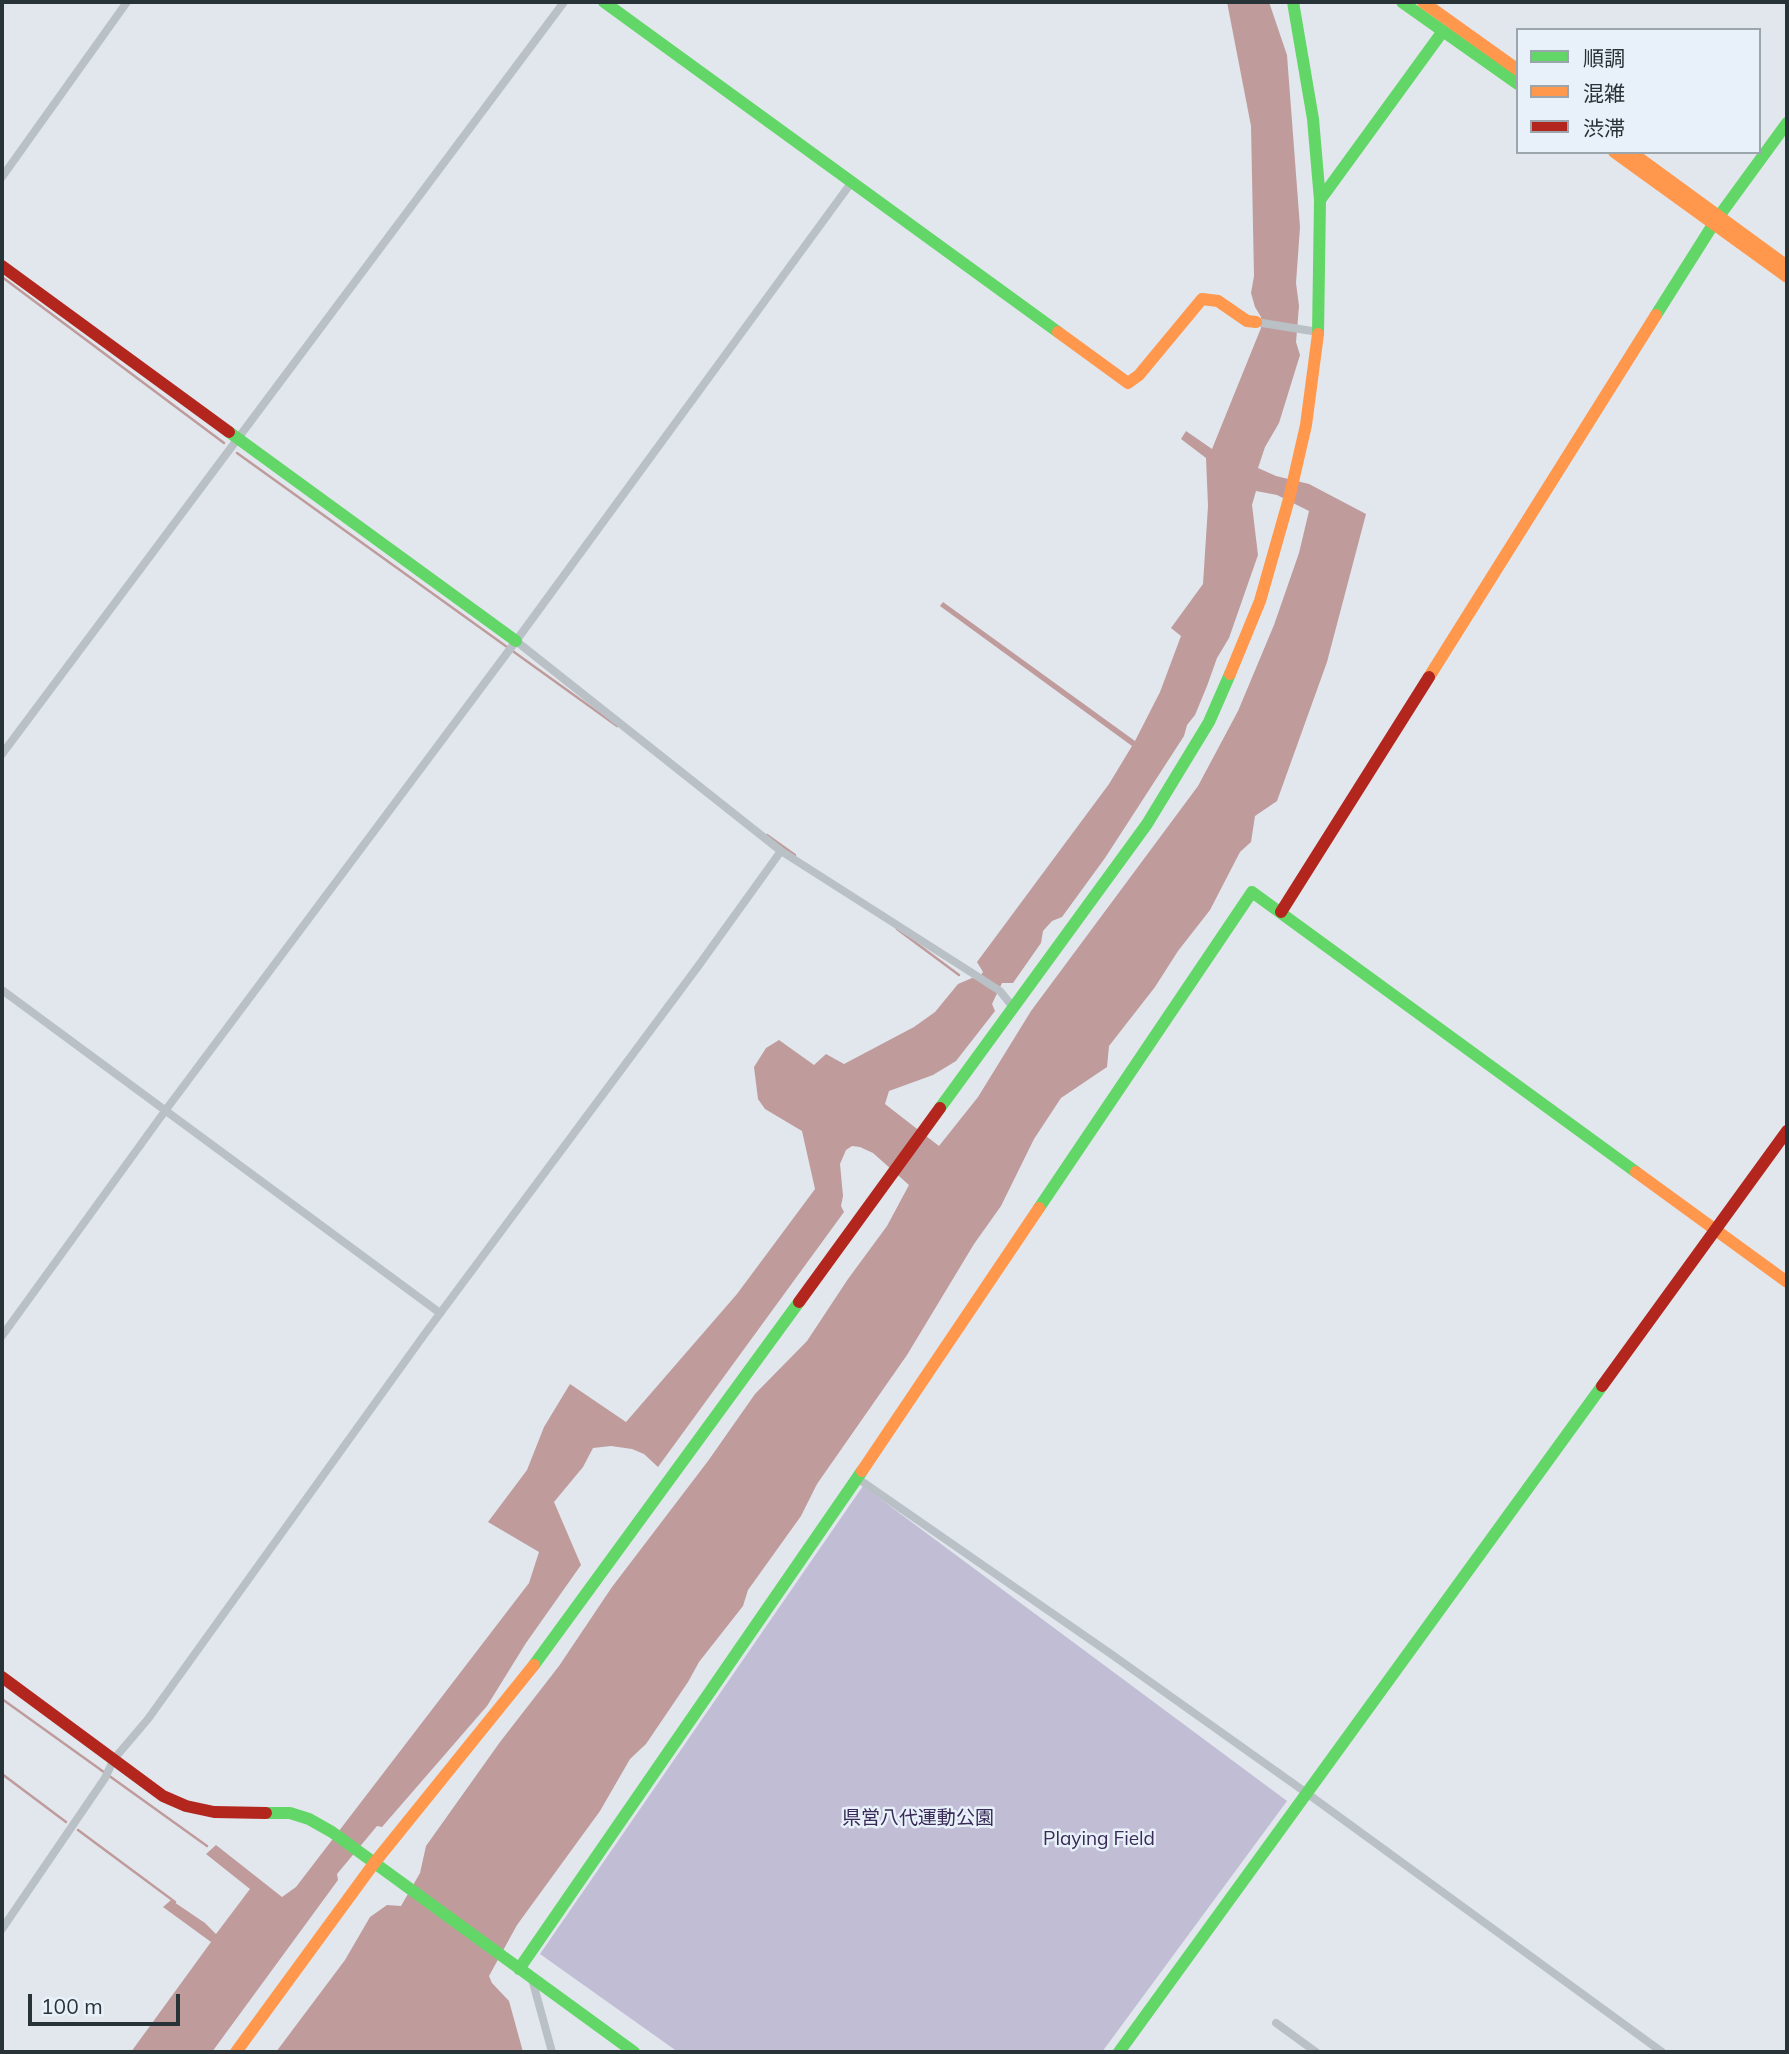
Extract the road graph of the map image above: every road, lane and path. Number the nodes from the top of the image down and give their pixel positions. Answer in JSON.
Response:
{"nodes":[{"id":1,"x":127,"y":2,"type":"edge"},
{"id":2,"x":564,"y":2,"type":"edge"},
{"id":3,"x":604,"y":2,"type":"edge"},
{"id":4,"x":1293,"y":2,"type":"edge"},
{"id":5,"x":1402,"y":2,"type":"edge"},
{"id":6,"x":1423,"y":2,"type":"edge"},
{"id":7,"x":1443,"y":31,"type":"junction"},
{"id":8,"x":1516,"y":69,"type":"edge"},
{"id":9,"x":1516,"y":83,"type":"edge"},
{"id":10,"x":1787,"y":124,"type":"edge"},
{"id":11,"x":1617,"y":154,"type":"edge"},
{"id":12,"x":1634,"y":154,"type":"edge"},
{"id":13,"x":2,"y":177,"type":"edge"},
{"id":14,"x":851,"y":183,"type":"junction"},
{"id":15,"x":1320,"y":200,"type":"junction"},
{"id":16,"x":1717,"y":220,"type":"junction"},
{"id":17,"x":2,"y":266,"type":"edge"},
{"id":18,"x":1787,"y":266,"type":"edge"},
{"id":19,"x":1787,"y":277,"type":"edge"},
{"id":20,"x":1256,"y":322,"type":"joint"},
{"id":21,"x":1318,"y":332,"type":"junction"},
{"id":22,"x":239,"y":436,"type":"junction"},
{"id":23,"x":515,"y":642,"type":"junction"},
{"id":24,"x":2,"y":754,"type":"edge"},
{"id":25,"x":781,"y":851,"type":"junction"},
{"id":26,"x":1281,"y":912,"type":"junction"},
{"id":27,"x":2,"y":990,"type":"edge"},
{"id":28,"x":1013,"y":1007,"type":"junction"},
{"id":29,"x":165,"y":1111,"type":"junction"},
{"id":30,"x":1787,"y":1130,"type":"edge"},
{"id":31,"x":1715,"y":1229,"type":"junction"},
{"id":32,"x":1787,"y":1282,"type":"edge"},
{"id":33,"x":440,"y":1313,"type":"junction"},
{"id":34,"x":2,"y":1336,"type":"edge"},
{"id":35,"x":857,"y":1478,"type":"junction"},
{"id":36,"x":2,"y":1677,"type":"edge"},
{"id":37,"x":114,"y":1759,"type":"junction"},
{"id":38,"x":1308,"y":1794,"type":"junction"},
{"id":39,"x":375,"y":1862,"type":"junction"},
{"id":40,"x":2,"y":1929,"type":"edge"},
{"id":41,"x":519,"y":1969,"type":"junction"},
{"id":42,"x":532,"y":1979,"type":"junction"},
{"id":43,"x":1276,"y":2023,"type":"dead end"},
{"id":44,"x":236,"y":2052,"type":"edge"},
{"id":45,"x":552,"y":2052,"type":"edge"},
{"id":46,"x":634,"y":2052,"type":"edge"},
{"id":47,"x":1119,"y":2052,"type":"edge"},
{"id":48,"x":1316,"y":2052,"type":"edge"},
{"id":49,"x":1662,"y":2052,"type":"edge"}],
"edges":[{"from":1,"to":13,"type":"street"},
{"from":2,"to":22,"type":"street"},
{"from":3,"to":14,"type":"street"},
{"from":4,"to":15,"type":"street"},
{"from":5,"to":7,"type":"street"},
{"from":6,"to":8,"type":"street"},
{"from":7,"to":9,"type":"street"},
{"from":7,"to":15,"type":"street"},
{"from":10,"to":16,"type":"street"},
{"from":11,"to":16,"type":"street"},
{"from":12,"to":16,"type":"street"},
{"from":14,"to":20,"type":"street"},
{"from":14,"to":23,"type":"street"},
{"from":15,"to":21,"type":"street"},
{"from":16,"to":18,"type":"street"},
{"from":16,"to":19,"type":"street"},
{"from":16,"to":26,"type":"street"},
{"from":17,"to":22,"type":"street"},
{"from":20,"to":21,"type":"street"},
{"from":21,"to":28,"type":"street"},
{"from":22,"to":23,"type":"street"},
{"from":22,"to":24,"type":"street"},
{"from":23,"to":25,"type":"street"},
{"from":23,"to":29,"type":"street"},
{"from":25,"to":28,"type":"street"},
{"from":25,"to":33,"type":"street"},
{"from":26,"to":31,"type":"street"},
{"from":26,"to":35,"type":"street"},
{"from":27,"to":29,"type":"street"},
{"from":28,"to":39,"type":"street"},
{"from":29,"to":33,"type":"street"},
{"from":29,"to":34,"type":"street"},
{"from":30,"to":31,"type":"street"},
{"from":31,"to":32,"type":"street"},
{"from":31,"to":38,"type":"street"},
{"from":33,"to":37,"type":"street"},
{"from":35,"to":38,"type":"street"},
{"from":35,"to":41,"type":"street"},
{"from":36,"to":37,"type":"street"},
{"from":37,"to":39,"type":"street"},
{"from":37,"to":40,"type":"street"},
{"from":38,"to":47,"type":"street"},
{"from":38,"to":49,"type":"street"},
{"from":39,"to":41,"type":"street"},
{"from":39,"to":44,"type":"street"},
{"from":41,"to":42,"type":"street"},
{"from":42,"to":45,"type":"street"},
{"from":42,"to":46,"type":"street"},
{"from":43,"to":48,"type":"street"}]}
